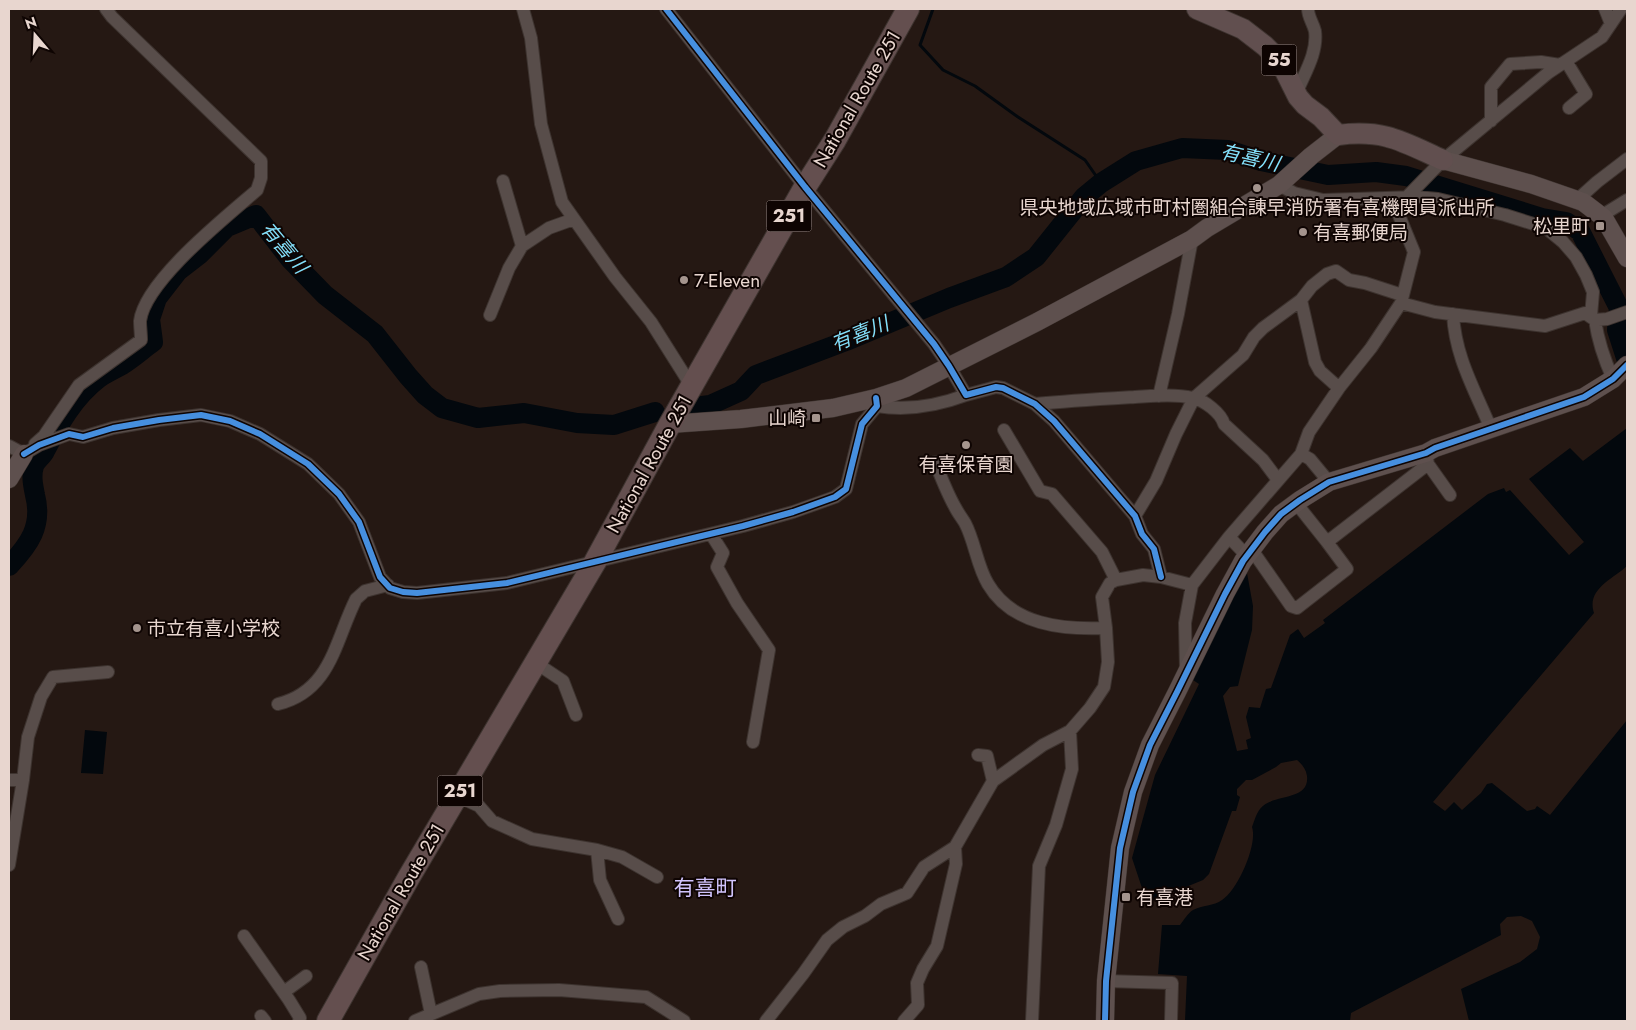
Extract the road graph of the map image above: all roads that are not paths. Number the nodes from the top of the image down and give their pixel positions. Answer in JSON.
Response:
{"nodes":[{"id":1,"x":106,"y":9,"type":"edge"},
{"id":2,"x":523,"y":9,"type":"edge"},
{"id":3,"x":666,"y":9,"type":"edge"},
{"id":4,"x":908,"y":9,"type":"edge"},
{"id":5,"x":1197,"y":9,"type":"edge"},
{"id":6,"x":1308,"y":9,"type":"edge"},
{"id":7,"x":1605,"y":9,"type":"edge"},
{"id":8,"x":1620,"y":9,"type":"edge"},
{"id":9,"x":1611,"y":24,"type":"junction"},
{"id":10,"x":1563,"y":63,"type":"junction"},
{"id":11,"x":1296,"y":94,"type":"junction"},
{"id":12,"x":1569,"y":108,"type":"dead end"},
{"id":13,"x":1490,"y":121,"type":"junction"},
{"id":14,"x":1338,"y":135,"type":"junction"},
{"id":15,"x":1627,"y":159,"type":"edge"},
{"id":16,"x":1443,"y":160,"type":"junction"},
{"id":17,"x":503,"y":181,"type":"dead end"},
{"id":18,"x":1284,"y":181,"type":"junction"},
{"id":19,"x":805,"y":187,"type":"junction"},
{"id":20,"x":1408,"y":195,"type":"junction"},
{"id":21,"x":1577,"y":200,"type":"junction"},
{"id":22,"x":1627,"y":200,"type":"edge"},
{"id":23,"x":1601,"y":216,"type":"junction"},
{"id":24,"x":574,"y":219,"type":"junction"},
{"id":25,"x":1192,"y":239,"type":"junction"},
{"id":26,"x":1622,"y":239,"type":"edge"},
{"id":27,"x":522,"y":246,"type":"junction"},
{"id":28,"x":1627,"y":258,"type":"edge"},
{"id":29,"x":1401,"y":299,"type":"junction"},
{"id":30,"x":1301,"y":300,"type":"junction"},
{"id":31,"x":1627,"y":312,"type":"edge"},
{"id":32,"x":1453,"y":314,"type":"junction"},
{"id":33,"x":490,"y":315,"type":"dead end"},
{"id":34,"x":1598,"y":318,"type":"junction"},
{"id":35,"x":949,"y":366,"type":"junction"},
{"id":36,"x":1619,"y":373,"type":"edge"},
{"id":37,"x":692,"y":387,"type":"junction"},
{"id":38,"x":1339,"y":388,"type":"junction"},
{"id":39,"x":966,"y":395,"type":"junction"},
{"id":40,"x":1159,"y":396,"type":"junction"},
{"id":41,"x":1194,"y":398,"type":"junction"},
{"id":42,"x":877,"y":402,"type":"junction"},
{"id":43,"x":1035,"y":404,"type":"junction"},
{"id":44,"x":670,"y":424,"type":"junction"},
{"id":45,"x":1491,"y":429,"type":"junction"},
{"id":46,"x":1004,"y":430,"type":"dead end"},
{"id":47,"x":16,"y":450,"type":"edge"},
{"id":48,"x":1301,"y":454,"type":"junction"},
{"id":49,"x":1427,"y":458,"type":"junction"},
{"id":50,"x":935,"y":462,"type":"dead end"},
{"id":51,"x":9,"y":478,"type":"edge"},
{"id":52,"x":1278,"y":480,"type":"junction"},
{"id":53,"x":1329,"y":482,"type":"junction"},
{"id":54,"x":1450,"y":495,"type":"dead end"},
{"id":55,"x":1296,"y":503,"type":"junction"},
{"id":56,"x":1135,"y":516,"type":"junction"},
{"id":57,"x":711,"y":534,"type":"junction"},
{"id":58,"x":1229,"y":537,"type":"junction"},
{"id":59,"x":1327,"y":542,"type":"junction"},
{"id":60,"x":1250,"y":553,"type":"junction"},
{"id":61,"x":595,"y":562,"type":"junction"},
{"id":62,"x":1161,"y":577,"type":"junction"},
{"id":63,"x":1116,"y":580,"type":"junction"},
{"id":64,"x":388,"y":585,"type":"junction"},
{"id":65,"x":1192,"y":585,"type":"junction"},
{"id":66,"x":1106,"y":628,"type":"junction"},
{"id":67,"x":536,"y":662,"type":"junction"},
{"id":68,"x":108,"y":672,"type":"dead end"},
{"id":69,"x":1186,"y":673,"type":"junction"},
{"id":70,"x":278,"y":704,"type":"dead end"},
{"id":71,"x":576,"y":715,"type":"dead end"},
{"id":72,"x":1070,"y":731,"type":"junction"},
{"id":73,"x":753,"y":742,"type":"dead end"},
{"id":74,"x":978,"y":755,"type":"dead end"},
{"id":75,"x":9,"y":780,"type":"edge"},
{"id":76,"x":23,"y":780,"type":"junction"},
{"id":77,"x":993,"y":781,"type":"junction"},
{"id":78,"x":457,"y":796,"type":"junction"},
{"id":79,"x":956,"y":847,"type":"junction"},
{"id":80,"x":597,"y":850,"type":"junction"},
{"id":81,"x":9,"y":865,"type":"edge"},
{"id":82,"x":656,"y":877,"type":"dead end"},
{"id":83,"x":618,"y":919,"type":"dead end"},
{"id":84,"x":244,"y":936,"type":"dead end"},
{"id":85,"x":421,"y":967,"type":"dead end"},
{"id":86,"x":306,"y":976,"type":"dead end"},
{"id":87,"x":1106,"y":981,"type":"junction"},
{"id":88,"x":284,"y":992,"type":"junction"},
{"id":89,"x":431,"y":1014,"type":"junction"},
{"id":90,"x":299,"y":1021,"type":"edge"},
{"id":91,"x":328,"y":1021,"type":"edge"},
{"id":92,"x":415,"y":1021,"type":"edge"},
{"id":93,"x":684,"y":1021,"type":"edge"},
{"id":94,"x":766,"y":1021,"type":"edge"},
{"id":95,"x":904,"y":1021,"type":"edge"},
{"id":96,"x":1032,"y":1021,"type":"edge"},
{"id":97,"x":1104,"y":1021,"type":"edge"},
{"id":98,"x":1170,"y":1021,"type":"edge"}],
"edges":[{"from":1,"to":47,"type":"street"},
{"from":2,"to":24,"type":"street"},
{"from":3,"to":19,"type":"street"},
{"from":4,"to":19,"type":"highway","name":"National Route 251","number":"251"},
{"from":5,"to":11,"type":"main road","number":"55"},
{"from":6,"to":11,"type":"street"},
{"from":7,"to":9,"type":"street"},
{"from":8,"to":9,"type":"street"},
{"from":9,"to":10,"type":"street"},
{"from":10,"to":12,"type":"street"},
{"from":10,"to":13,"type":"street"},
{"from":10,"to":13,"type":"street"},
{"from":11,"to":14,"type":"main road","number":"55"},
{"from":13,"to":16,"type":"street"},
{"from":14,"to":16,"type":"main road"},
{"from":14,"to":18,"type":"street"},
{"from":15,"to":21,"type":"street"},
{"from":16,"to":20,"type":"street"},
{"from":16,"to":21,"type":"street"},
{"from":17,"to":27,"type":"street"},
{"from":18,"to":20,"type":"street"},
{"from":18,"to":25,"type":"street"},
{"from":19,"to":35,"type":"street"},
{"from":19,"to":37,"type":"highway","name":"National Route 251","number":"251"},
{"from":20,"to":29,"type":"street"},
{"from":20,"to":34,"type":"street"},
{"from":21,"to":23,"type":"street"},
{"from":22,"to":23,"type":"street"},
{"from":23,"to":26,"type":"street"},
{"from":24,"to":27,"type":"street"},
{"from":24,"to":37,"type":"street"},
{"from":25,"to":35,"type":"street"},
{"from":25,"to":40,"type":"street"},
{"from":26,"to":28,"type":"street"},
{"from":27,"to":33,"type":"street"},
{"from":29,"to":30,"type":"street"},
{"from":29,"to":32,"type":"street"},
{"from":29,"to":38,"type":"street"},
{"from":30,"to":38,"type":"street"},
{"from":30,"to":41,"type":"street"},
{"from":31,"to":34,"type":"street"},
{"from":32,"to":34,"type":"street"},
{"from":32,"to":45,"type":"street"},
{"from":34,"to":36,"type":"street"},
{"from":35,"to":39,"type":"street"},
{"from":35,"to":42,"type":"street"},
{"from":36,"to":45,"type":"street"},
{"from":37,"to":44,"type":"highway","name":"National Route 251","number":"251"},
{"from":38,"to":48,"type":"street"},
{"from":39,"to":42,"type":"street"},
{"from":39,"to":43,"type":"street"},
{"from":40,"to":41,"type":"street"},
{"from":40,"to":43,"type":"street"},
{"from":41,"to":52,"type":"street"},
{"from":41,"to":56,"type":"street"},
{"from":42,"to":44,"type":"street"},
{"from":42,"to":57,"type":"street"},
{"from":43,"to":56,"type":"street"},
{"from":44,"to":61,"type":"highway","name":"National Route 251","number":"251"},
{"from":45,"to":49,"type":"street"},
{"from":46,"to":63,"type":"street"},
{"from":47,"to":51,"type":"street"},
{"from":47,"to":64,"type":"street"},
{"from":48,"to":52,"type":"street"},
{"from":48,"to":53,"type":"street"},
{"from":49,"to":53,"type":"street"},
{"from":49,"to":54,"type":"street"},
{"from":49,"to":59,"type":"street"},
{"from":50,"to":66,"type":"street"},
{"from":52,"to":58,"type":"street"},
{"from":53,"to":55,"type":"street"},
{"from":55,"to":59,"type":"street"},
{"from":55,"to":60,"type":"street"},
{"from":56,"to":62,"type":"street"},
{"from":57,"to":61,"type":"street"},
{"from":57,"to":73,"type":"street"},
{"from":58,"to":60,"type":"street"},
{"from":58,"to":65,"type":"street"},
{"from":59,"to":60,"type":"street"},
{"from":60,"to":69,"type":"street"},
{"from":61,"to":64,"type":"street"},
{"from":61,"to":67,"type":"highway","name":"National Route 251","number":"251"},
{"from":62,"to":63,"type":"street"},
{"from":62,"to":65,"type":"street"},
{"from":63,"to":66,"type":"street"},
{"from":64,"to":70,"type":"street"},
{"from":65,"to":69,"type":"street"},
{"from":66,"to":72,"type":"street"},
{"from":67,"to":71,"type":"street"},
{"from":67,"to":78,"type":"highway","name":"National Route 251","number":"251"},
{"from":68,"to":76,"type":"street"},
{"from":69,"to":87,"type":"street"},
{"from":72,"to":77,"type":"street"},
{"from":72,"to":96,"type":"street"},
{"from":74,"to":77,"type":"street"},
{"from":75,"to":76,"type":"street"},
{"from":76,"to":81,"type":"street"},
{"from":77,"to":79,"type":"street"},
{"from":78,"to":80,"type":"street"},
{"from":78,"to":91,"type":"highway","name":"National Route 251","number":"251"},
{"from":79,"to":94,"type":"street"},
{"from":79,"to":95,"type":"street"},
{"from":80,"to":82,"type":"street"},
{"from":80,"to":83,"type":"street"},
{"from":84,"to":88,"type":"street"},
{"from":85,"to":89,"type":"street"},
{"from":86,"to":88,"type":"street"},
{"from":87,"to":97,"type":"street"},
{"from":87,"to":98,"type":"street"},
{"from":88,"to":90,"type":"street"},
{"from":89,"to":92,"type":"street"},
{"from":89,"to":93,"type":"street"}]}
